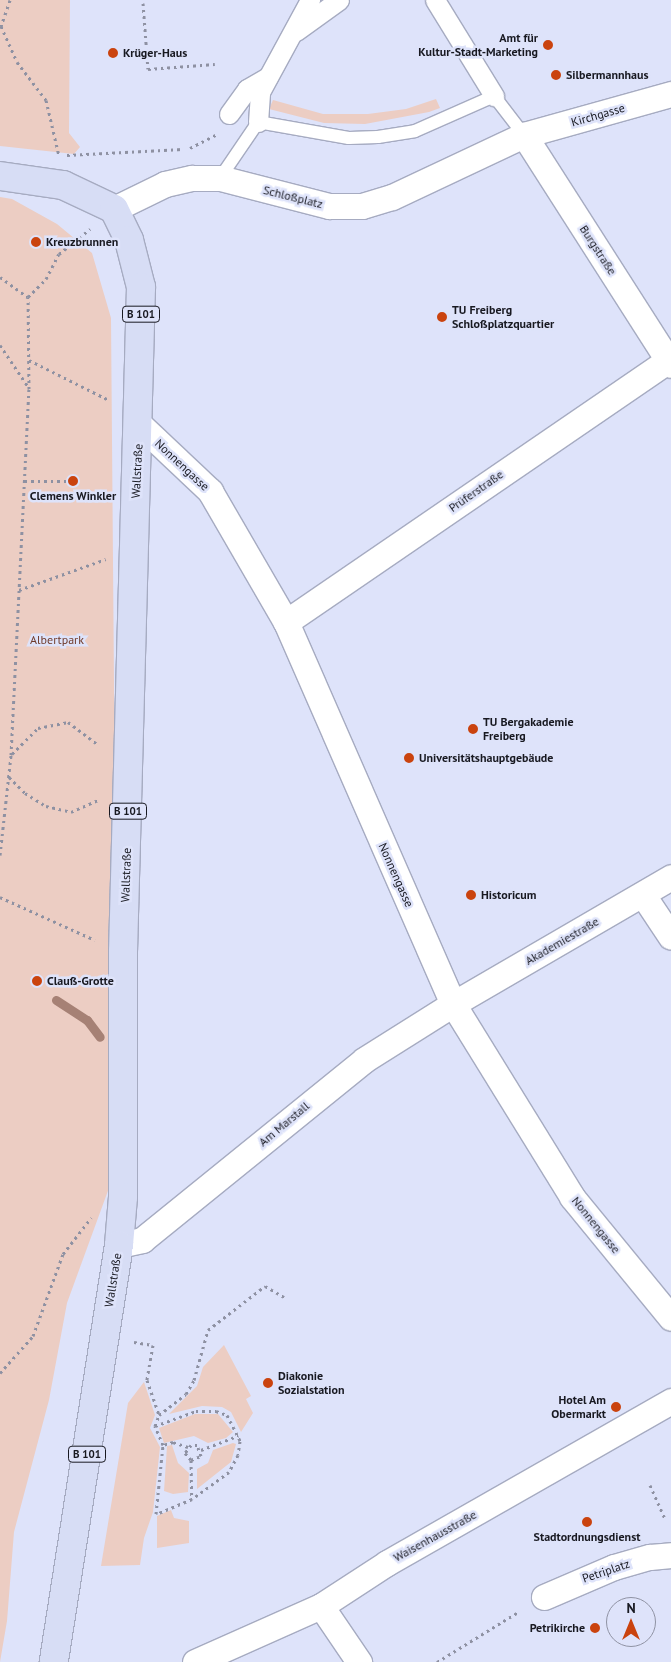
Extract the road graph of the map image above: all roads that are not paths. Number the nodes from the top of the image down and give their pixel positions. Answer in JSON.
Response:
{"nodes":[{"id":1,"x":310,"y":0,"type":"edge"},
{"id":2,"x":339,"y":0,"type":"edge"},
{"id":3,"x":435,"y":0,"type":"edge"},
{"id":4,"x":291,"y":35,"type":"junction"},
{"id":5,"x":268,"y":77,"type":"junction"},
{"id":6,"x":490,"y":88,"type":"junction"},
{"id":7,"x":671,"y":94,"type":"edge"},
{"id":8,"x":229,"y":114,"type":"road end"},
{"id":9,"x":258,"y":122,"type":"junction"},
{"id":10,"x":524,"y":136,"type":"junction"},
{"id":11,"x":0,"y":176,"type":"edge"},
{"id":12,"x":220,"y":178,"type":"junction"},
{"id":13,"x":114,"y":209,"type":"junction"},
{"id":14,"x":670,"y":362,"type":"edge"},
{"id":15,"x":139,"y":419,"type":"junction"},
{"id":16,"x":286,"y":622,"type":"junction"},
{"id":17,"x":671,"y":877,"type":"edge"},
{"id":18,"x":643,"y":896,"type":"junction"},
{"id":19,"x":671,"y":937,"type":"edge"},
{"id":20,"x":453,"y":1004,"type":"junction"},
{"id":21,"x":119,"y":1245,"type":"junction"},
{"id":22,"x":671,"y":1318,"type":"edge"},
{"id":23,"x":671,"y":1401,"type":"edge"},
{"id":24,"x":671,"y":1555,"type":"edge"},
{"id":25,"x":544,"y":1597,"type":"road end"},
{"id":26,"x":321,"y":1606,"type":"junction"},
{"id":27,"x":54,"y":1662,"type":"edge"},
{"id":28,"x":195,"y":1662,"type":"edge"},
{"id":29,"x":359,"y":1662,"type":"edge"}],
"edges":[{"from":1,"to":4,"type":"street"},
{"from":2,"to":4,"type":"street"},
{"from":3,"to":6,"type":"street"},
{"from":4,"to":5,"type":"street"},
{"from":5,"to":8,"type":"street"},
{"from":5,"to":9,"type":"street"},
{"from":6,"to":9,"type":"lane"},
{"from":6,"to":10,"type":"lane"},
{"from":7,"to":10,"type":"street","name":"Kirchgasse"},
{"from":9,"to":12,"type":"lane"},
{"from":10,"to":12,"type":"street","name":"Schloßplatz"},
{"from":10,"to":14,"type":"street","name":"Burgstraße"},
{"from":11,"to":13,"type":"main road"},
{"from":12,"to":13,"type":"street","name":"Schloßplatz"},
{"from":13,"to":15,"type":"main road","name":"Wallstraße","number":"B 101"},
{"from":14,"to":16,"type":"street","name":"Prüferstraße"},
{"from":15,"to":16,"type":"street","name":"Nonnengasse"},
{"from":15,"to":21,"type":"main road","name":"Wallstraße","number":"B 101"},
{"from":16,"to":20,"type":"street","name":"Nonnengasse"},
{"from":17,"to":18,"type":"street","name":"Akademiestraße"},
{"from":18,"to":19,"type":"street"},
{"from":18,"to":20,"type":"street","name":"Akademiestraße"},
{"from":20,"to":21,"type":"street","name":"Am Marstall"},
{"from":20,"to":22,"type":"street","name":"Nonnengasse"},
{"from":21,"to":27,"type":"main road","name":"Wallstraße","number":"B 101"},
{"from":23,"to":26,"type":"street","name":"Waisenhausstraße"},
{"from":24,"to":25,"type":"street","name":"Petriplatz"},
{"from":26,"to":28,"type":"street","name":"Waisenhausstraße"},
{"from":26,"to":29,"type":"street"}]}
